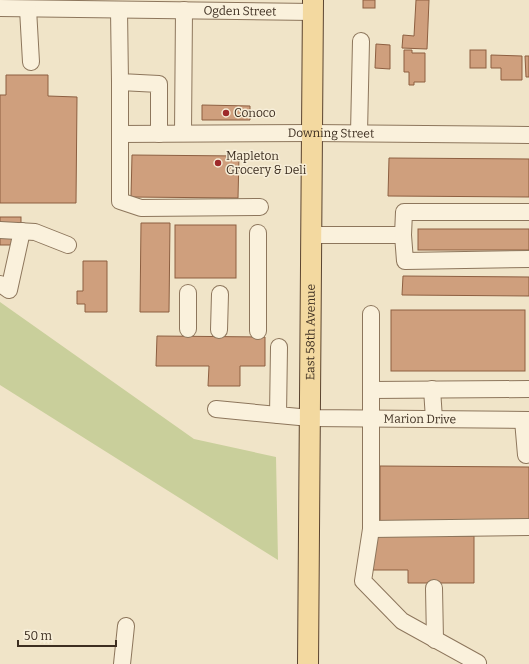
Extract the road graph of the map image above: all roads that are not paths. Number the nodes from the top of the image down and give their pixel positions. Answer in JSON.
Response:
{"nodes":[{"id":1,"x":313,"y":6,"type":"edge"},
{"id":2,"x":0,"y":8,"type":"edge"},
{"id":3,"x":28,"y":9,"type":"junction"},
{"id":4,"x":119,"y":10,"type":"junction"},
{"id":5,"x":184,"y":10,"type":"junction"},
{"id":6,"x":360,"y":41,"type":"dead end"},
{"id":7,"x":31,"y":62,"type":"dead end"},
{"id":8,"x":120,"y":82,"type":"junction"},
{"id":9,"x":183,"y":133,"type":"junction"},
{"id":10,"x":312,"y":133,"type":"junction"},
{"id":11,"x":359,"y":133,"type":"junction"},
{"id":12,"x":127,"y":134,"type":"junction"},
{"id":13,"x":159,"y":134,"type":"junction"},
{"id":14,"x":529,"y":135,"type":"edge"},
{"id":15,"x":260,"y":207,"type":"dead end"},
{"id":16,"x":529,"y":212,"type":"edge"},
{"id":17,"x":0,"y":230,"type":"edge"},
{"id":18,"x":22,"y":232,"type":"junction"},
{"id":19,"x":258,"y":233,"type":"dead end"},
{"id":20,"x":311,"y":235,"type":"junction"},
{"id":21,"x":403,"y":235,"type":"junction"},
{"id":22,"x":68,"y":245,"type":"dead end"},
{"id":23,"x":529,"y":259,"type":"edge"},
{"id":24,"x":0,"y":284,"type":"edge"},
{"id":25,"x":188,"y":294,"type":"dead end"},
{"id":26,"x":220,"y":294,"type":"dead end"},
{"id":27,"x":371,"y":314,"type":"dead end"},
{"id":28,"x":188,"y":329,"type":"dead end"},
{"id":29,"x":219,"y":330,"type":"dead end"},
{"id":30,"x":258,"y":331,"type":"dead end"},
{"id":31,"x":279,"y":347,"type":"dead end"},
{"id":32,"x":432,"y":389,"type":"junction"},
{"id":33,"x":529,"y":389,"type":"edge"},
{"id":34,"x":371,"y":390,"type":"junction"},
{"id":35,"x":216,"y":409,"type":"dead end"},
{"id":36,"x":278,"y":415,"type":"junction"},
{"id":37,"x":310,"y":418,"type":"junction"},
{"id":38,"x":371,"y":419,"type":"junction"},
{"id":39,"x":434,"y":419,"type":"junction"},
{"id":40,"x":526,"y":420,"type":"edge"},
{"id":41,"x":526,"y":455,"type":"dead end"},
{"id":42,"x":529,"y":527,"type":"edge"},
{"id":43,"x":371,"y":529,"type":"junction"},
{"id":44,"x":434,"y":588,"type":"dead end"},
{"id":45,"x":126,"y":626,"type":"dead end"},
{"id":46,"x":435,"y":640,"type":"junction"},
{"id":47,"x":478,"y":663,"type":"dead end"},
{"id":48,"x":122,"y":664,"type":"edge"},
{"id":49,"x":308,"y":664,"type":"edge"}],
"edges":[{"from":1,"to":5,"type":"street","name":"Ogden Street"},
{"from":1,"to":10,"type":"main road","name":"East 58th Avenue"},
{"from":2,"to":3,"type":"street","name":"Ogden Street"},
{"from":3,"to":4,"type":"street","name":"Ogden Street"},
{"from":3,"to":7,"type":"street"},
{"from":4,"to":5,"type":"street","name":"Ogden Street"},
{"from":4,"to":8,"type":"street"},
{"from":5,"to":9,"type":"street"},
{"from":6,"to":11,"type":"street"},
{"from":8,"to":12,"type":"street"},
{"from":8,"to":13,"type":"street"},
{"from":9,"to":10,"type":"street","name":"Downing Street"},
{"from":9,"to":13,"type":"street","name":"Downing Street"},
{"from":10,"to":11,"type":"street","name":"Downing Street"},
{"from":10,"to":20,"type":"main road","name":"East 58th Avenue"},
{"from":11,"to":14,"type":"street","name":"Downing Street"},
{"from":12,"to":13,"type":"street","name":"Downing Street"},
{"from":12,"to":15,"type":"street"},
{"from":16,"to":21,"type":"street"},
{"from":17,"to":18,"type":"street"},
{"from":18,"to":22,"type":"street"},
{"from":18,"to":24,"type":"street"},
{"from":19,"to":30,"type":"street"},
{"from":20,"to":21,"type":"street"},
{"from":20,"to":37,"type":"main road","name":"East 58th Avenue"},
{"from":21,"to":23,"type":"street"},
{"from":25,"to":28,"type":"street"},
{"from":26,"to":29,"type":"street"},
{"from":27,"to":34,"type":"street"},
{"from":31,"to":36,"type":"street"},
{"from":32,"to":33,"type":"street"},
{"from":32,"to":34,"type":"street"},
{"from":32,"to":39,"type":"street"},
{"from":34,"to":38,"type":"street"},
{"from":35,"to":36,"type":"street","name":"Marion Drive"},
{"from":36,"to":37,"type":"street","name":"Marion Drive"},
{"from":37,"to":38,"type":"street","name":"Marion Drive"},
{"from":37,"to":49,"type":"main road","name":"East 58th Avenue"},
{"from":38,"to":39,"type":"street","name":"Marion Drive"},
{"from":38,"to":43,"type":"street"},
{"from":39,"to":40,"type":"street","name":"Marion Drive"},
{"from":40,"to":41,"type":"street"},
{"from":42,"to":43,"type":"street"},
{"from":43,"to":46,"type":"street"},
{"from":44,"to":46,"type":"street"},
{"from":45,"to":48,"type":"street"},
{"from":46,"to":47,"type":"street"}]}
